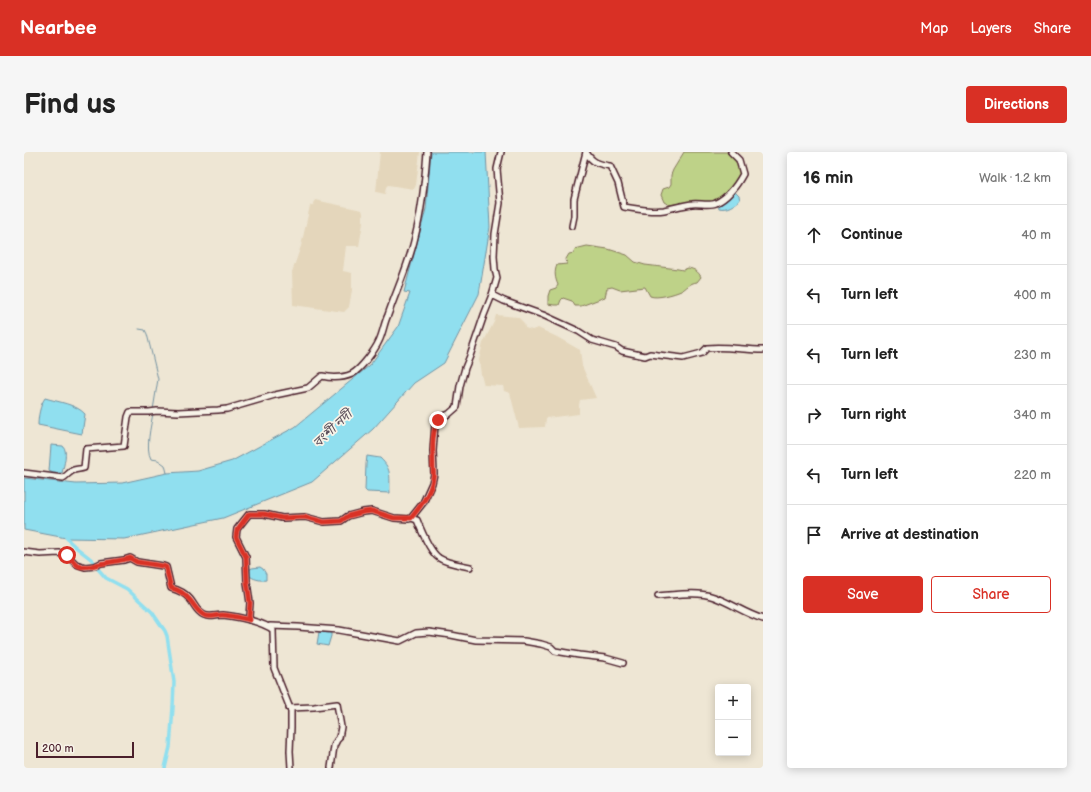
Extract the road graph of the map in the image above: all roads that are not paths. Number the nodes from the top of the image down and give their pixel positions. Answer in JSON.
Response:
{"nodes":[{"id":1,"x":427,"y":152,"type":"edge"},
{"id":2,"x":501,"y":152,"type":"edge"},
{"id":3,"x":586,"y":152,"type":"edge"},
{"id":4,"x":731,"y":152,"type":"edge"},
{"id":5,"x":572,"y":226,"type":"dead end"},
{"id":6,"x":492,"y":295,"type":"junction"},
{"id":7,"x":763,"y":350,"type":"edge"},
{"id":8,"x":24,"y":473,"type":"edge"},
{"id":9,"x":411,"y":518,"type":"junction"},
{"id":10,"x":24,"y":552,"type":"edge"},
{"id":11,"x":470,"y":567,"type":"dead end"},
{"id":12,"x":658,"y":596,"type":"dead end"},
{"id":13,"x":763,"y":618,"type":"edge"},
{"id":14,"x":250,"y":620,"type":"junction"},
{"id":15,"x":268,"y":626,"type":"junction"},
{"id":16,"x":622,"y":663,"type":"dead end"},
{"id":17,"x":289,"y":708,"type":"junction"},
{"id":18,"x":291,"y":768,"type":"edge"},
{"id":19,"x":331,"y":768,"type":"edge"}],
"edges":[{"from":1,"to":8,"type":"street"},
{"from":2,"to":6,"type":"street"},
{"from":3,"to":4,"type":"street"},
{"from":3,"to":5,"type":"street"},
{"from":6,"to":7,"type":"street"},
{"from":6,"to":9,"type":"street"},
{"from":9,"to":11,"type":"street"},
{"from":9,"to":14,"type":"street"},
{"from":10,"to":14,"type":"street"},
{"from":12,"to":13,"type":"street"},
{"from":14,"to":15,"type":"street"},
{"from":15,"to":16,"type":"street"},
{"from":15,"to":17,"type":"street"},
{"from":17,"to":18,"type":"street"},
{"from":17,"to":19,"type":"street"}]}
